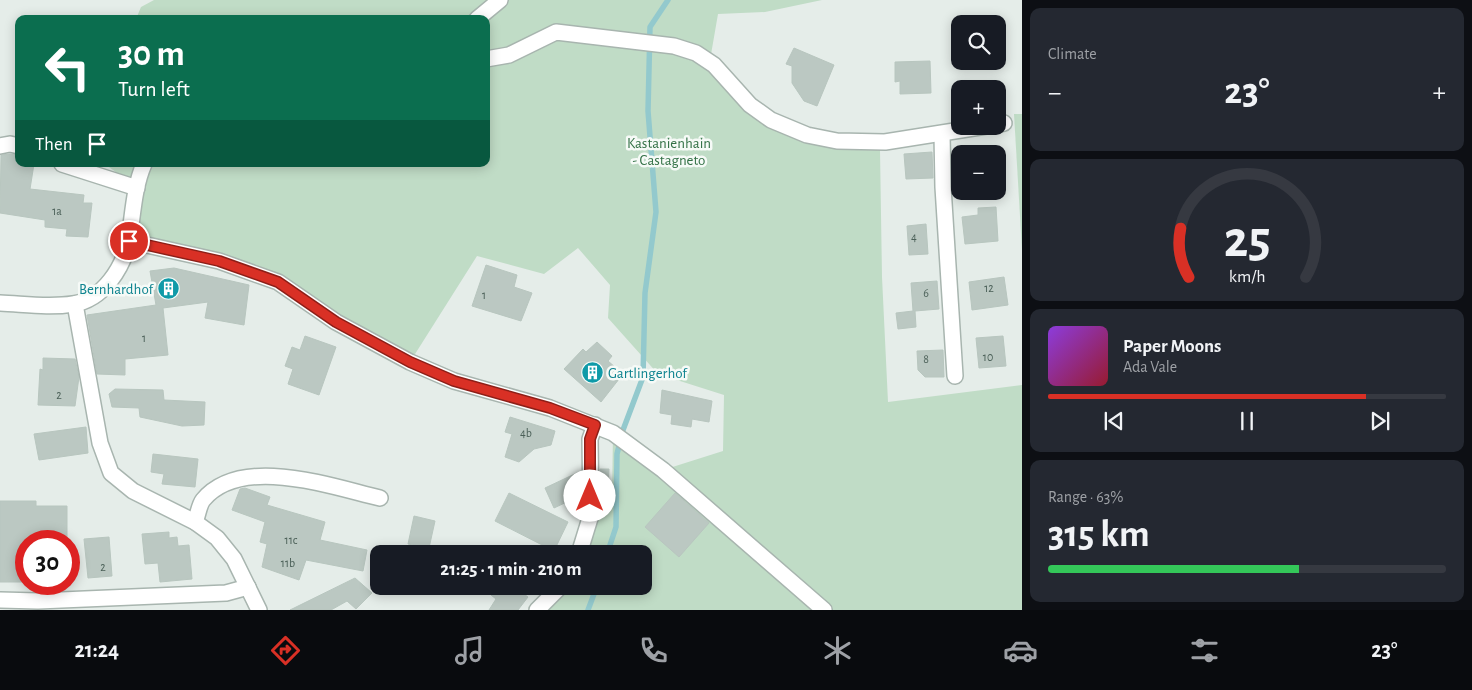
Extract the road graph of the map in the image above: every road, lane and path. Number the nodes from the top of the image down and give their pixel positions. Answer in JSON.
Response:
{"nodes":[{"id":1,"x":500,"y":0,"type":"edge"},
{"id":2,"x":482,"y":15,"type":"edge"},
{"id":3,"x":490,"y":58,"type":"edge"},
{"id":4,"x":951,"y":132,"type":"edge"},
{"id":5,"x":942,"y":134,"type":"junction"},
{"id":6,"x":15,"y":145,"type":"edge"},
{"id":7,"x":0,"y":146,"type":"edge"},
{"id":8,"x":71,"y":167,"type":"edge"},
{"id":9,"x":143,"y":167,"type":"edge"},
{"id":10,"x":137,"y":188,"type":"junction"},
{"id":11,"x":129,"y":241,"type":"junction"},
{"id":12,"x":0,"y":303,"type":"edge"},
{"id":13,"x":75,"y":304,"type":"junction"},
{"id":14,"x":955,"y":376,"type":"dead end"},
{"id":15,"x":595,"y":425,"type":"junction"},
{"id":16,"x":380,"y":498,"type":"dead end"},
{"id":17,"x":195,"y":522,"type":"junction"},
{"id":18,"x":582,"y":545,"type":"edge"},
{"id":19,"x":248,"y":587,"type":"junction"},
{"id":20,"x":552,"y":595,"type":"edge"},
{"id":21,"x":0,"y":600,"type":"edge"},
{"id":22,"x":39,"y":605,"type":"edge"},
{"id":23,"x":259,"y":610,"type":"edge"},
{"id":24,"x":537,"y":610,"type":"edge"},
{"id":25,"x":824,"y":610,"type":"edge"}],
"edges":[{"from":1,"to":2,"type":"street"},
{"from":3,"to":5,"type":"street"},
{"from":4,"to":5,"type":"street"},
{"from":5,"to":14,"type":"street"},
{"from":6,"to":7,"type":"street"},
{"from":8,"to":10,"type":"street"},
{"from":9,"to":10,"type":"street"},
{"from":10,"to":11,"type":"street"},
{"from":11,"to":13,"type":"street"},
{"from":11,"to":15,"type":"street"},
{"from":12,"to":13,"type":"street"},
{"from":13,"to":17,"type":"street"},
{"from":15,"to":18,"type":"street"},
{"from":15,"to":25,"type":"street"},
{"from":16,"to":17,"type":"street"},
{"from":17,"to":19,"type":"street"},
{"from":19,"to":22,"type":"street"},
{"from":19,"to":23,"type":"street"},
{"from":20,"to":24,"type":"street"},
{"from":21,"to":22,"type":"street"}]}
